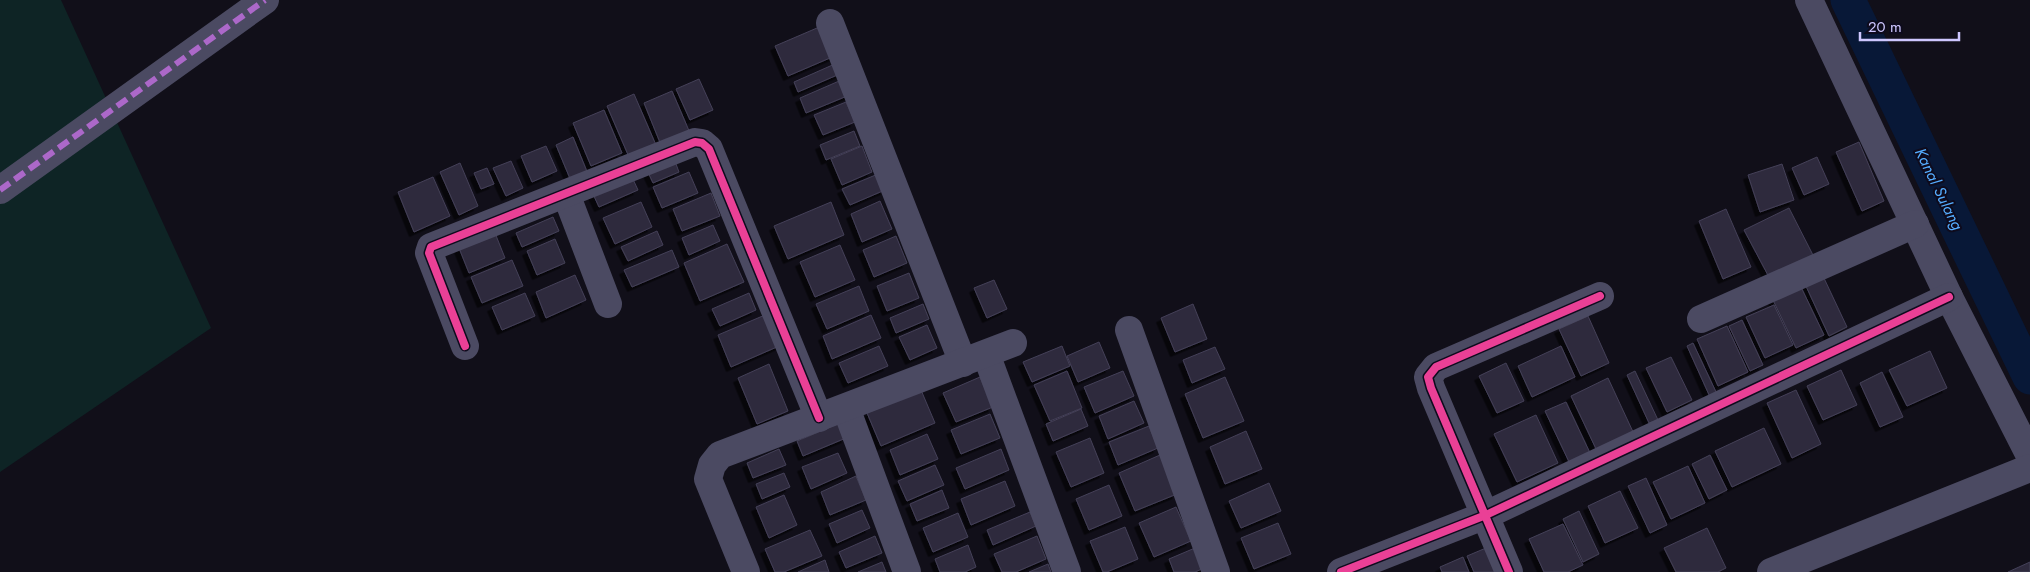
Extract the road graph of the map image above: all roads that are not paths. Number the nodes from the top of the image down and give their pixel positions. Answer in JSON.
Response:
{"nodes":[{"id":1,"x":266,"y":0,"type":"edge"},
{"id":2,"x":1809,"y":0,"type":"edge"},
{"id":3,"x":830,"y":23,"type":"dead end"},
{"id":4,"x":0,"y":190,"type":"edge"},
{"id":5,"x":566,"y":194,"type":"junction"},
{"id":6,"x":1915,"y":224,"type":"junction"},
{"id":7,"x":1600,"y":296,"type":"dead end"},
{"id":8,"x":1949,"y":297,"type":"junction"},
{"id":9,"x":608,"y":304,"type":"dead end"},
{"id":10,"x":1701,"y":319,"type":"dead end"},
{"id":11,"x":1130,"y":330,"type":"dead end"},
{"id":12,"x":1014,"y":343,"type":"dead end"},
{"id":13,"x":465,"y":346,"type":"dead end"},
{"id":14,"x":974,"y":358,"type":"junction"},
{"id":15,"x":846,"y":408,"type":"junction"},
{"id":16,"x":819,"y":418,"type":"junction"},
{"id":17,"x":2030,"y":456,"type":"edge"},
{"id":18,"x":2030,"y":468,"type":"edge"},
{"id":19,"x":1486,"y":515,"type":"junction"},
{"id":20,"x":746,"y":572,"type":"edge"},
{"id":21,"x":907,"y":572,"type":"edge"},
{"id":22,"x":1067,"y":572,"type":"edge"},
{"id":23,"x":1216,"y":572,"type":"edge"},
{"id":24,"x":1341,"y":572,"type":"edge"},
{"id":25,"x":1509,"y":572,"type":"edge"},
{"id":26,"x":1771,"y":572,"type":"edge"}],
"edges":[{"from":1,"to":4,"type":"street"},
{"from":2,"to":6,"type":"street"},
{"from":3,"to":14,"type":"street"},
{"from":5,"to":9,"type":"street"},
{"from":5,"to":13,"type":"street"},
{"from":5,"to":16,"type":"street"},
{"from":6,"to":8,"type":"street"},
{"from":6,"to":10,"type":"street"},
{"from":7,"to":19,"type":"street"},
{"from":8,"to":17,"type":"street"},
{"from":8,"to":19,"type":"street"},
{"from":11,"to":23,"type":"street"},
{"from":12,"to":14,"type":"street"},
{"from":14,"to":15,"type":"street"},
{"from":14,"to":22,"type":"street"},
{"from":15,"to":16,"type":"street"},
{"from":15,"to":21,"type":"street"},
{"from":16,"to":20,"type":"street"},
{"from":18,"to":26,"type":"street"},
{"from":19,"to":24,"type":"street"},
{"from":19,"to":25,"type":"street"}]}
